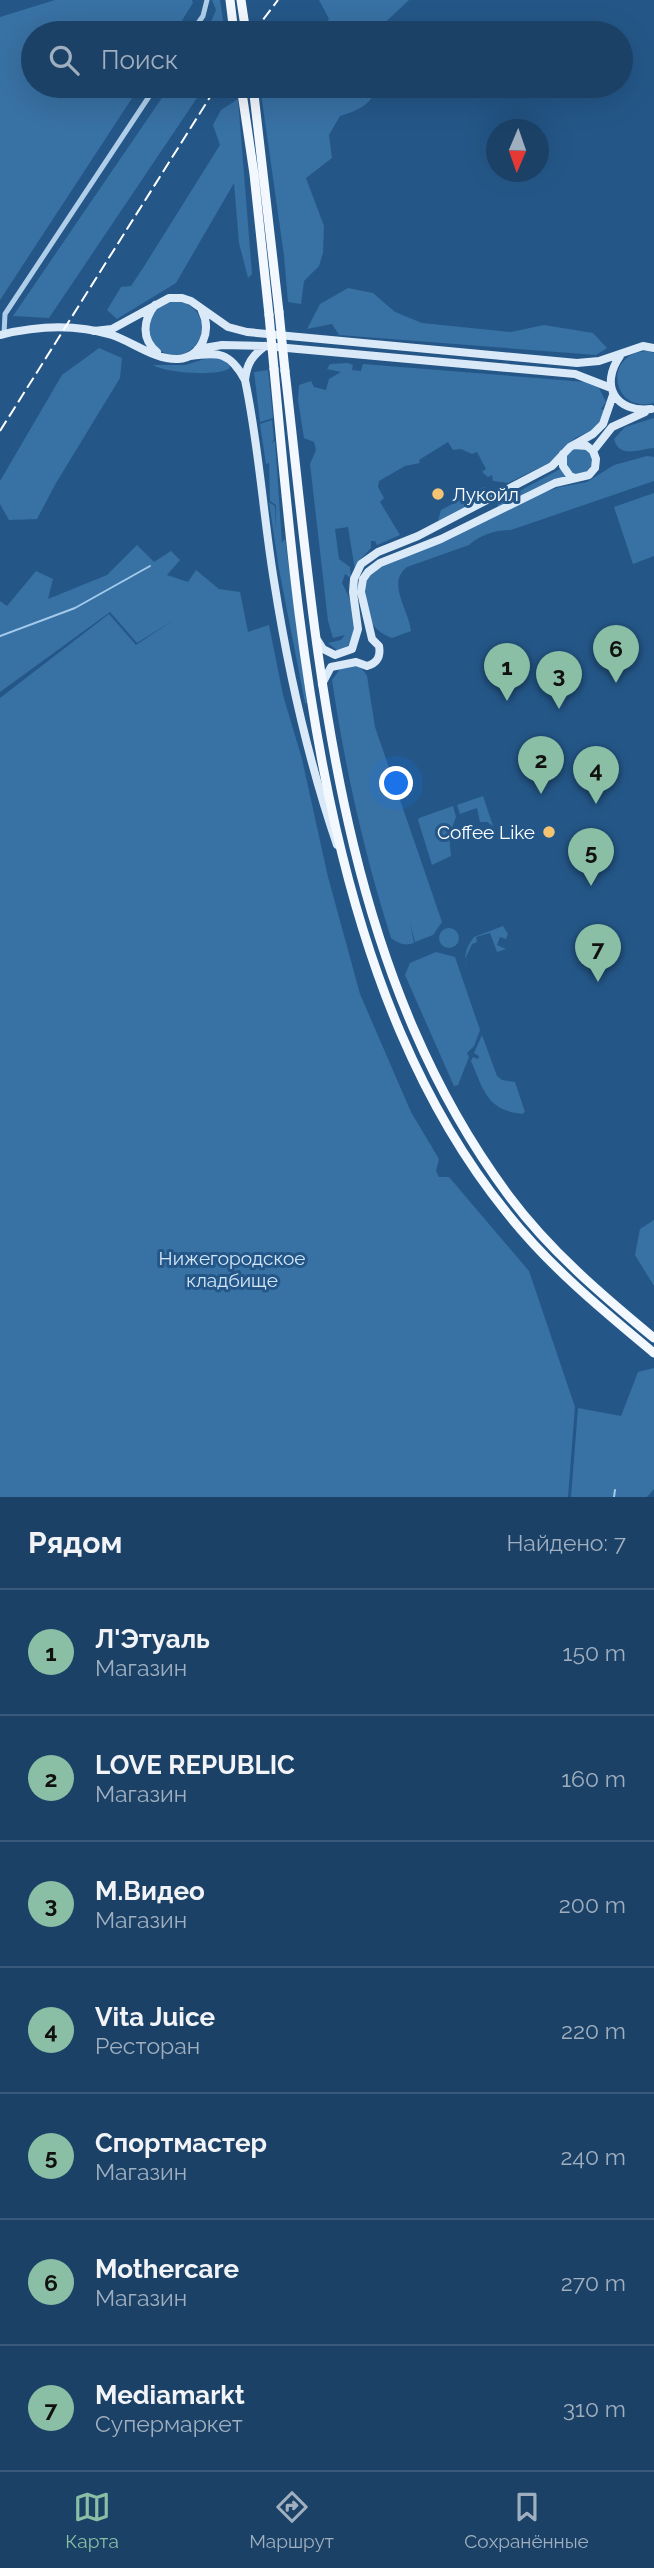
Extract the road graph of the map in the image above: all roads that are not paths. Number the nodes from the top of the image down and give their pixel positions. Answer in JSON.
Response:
{"nodes":[{"id":1,"x":207,"y":0,"type":"edge"},
{"id":2,"x":230,"y":0,"type":"edge"},
{"id":3,"x":241,"y":0,"type":"edge"},
{"id":4,"x":199,"y":21,"type":"edge"},
{"id":5,"x":233,"y":21,"type":"edge"},
{"id":6,"x":244,"y":21,"type":"edge"},
{"id":7,"x":148,"y":98,"type":"edge"},
{"id":8,"x":243,"y":98,"type":"edge"},
{"id":9,"x":254,"y":98,"type":"edge"},
{"id":10,"x":157,"y":303,"type":"junction"},
{"id":11,"x":200,"y":309,"type":"junction"},
{"id":12,"x":94,"y":331,"type":"junction"},
{"id":13,"x":2,"y":334,"type":"edge"},
{"id":14,"x":265,"y":346,"type":"junction"},
{"id":15,"x":654,"y":348,"type":"edge"},
{"id":16,"x":198,"y":349,"type":"junction"},
{"id":17,"x":160,"y":355,"type":"junction"},
{"id":18,"x":190,"y":356,"type":"junction"},
{"id":19,"x":621,"y":356,"type":"junction"},
{"id":20,"x":245,"y":380,"type":"junction"},
{"id":21,"x":612,"y":391,"type":"junction"},
{"id":22,"x":653,"y":409,"type":"edge"},
{"id":23,"x":574,"y":445,"type":"junction"},
{"id":24,"x":593,"y":450,"type":"junction"},
{"id":25,"x":564,"y":454,"type":"junction"},
{"id":26,"x":575,"y":478,"type":"junction"},
{"id":27,"x":316,"y":638,"type":"junction"},
{"id":28,"x":372,"y":639,"type":"junction"},
{"id":29,"x":354,"y":645,"type":"junction"},
{"id":30,"x":356,"y":662,"type":"junction"},
{"id":31,"x":322,"y":685,"type":"junction"},
{"id":32,"x":345,"y":868,"type":"junction"},
{"id":33,"x":654,"y":1338,"type":"edge"},
{"id":34,"x":654,"y":1353,"type":"edge"}],
"edges":[{"from":1,"to":4,"type":"street"},
{"from":2,"to":5,"type":"main road"},
{"from":3,"to":6,"type":"main road"},
{"from":7,"to":13,"type":"street"},
{"from":8,"to":32,"type":"main road","bridge":true},
{"from":9,"to":27,"type":"main road","bridge":true},
{"from":10,"to":11,"type":"main road"},
{"from":10,"to":12,"type":"main road"},
{"from":10,"to":17,"type":"main road"},
{"from":11,"to":16,"type":"main road"},
{"from":11,"to":19,"type":"main road"},
{"from":12,"to":13,"type":"main road"},
{"from":12,"to":17,"type":"main road"},
{"from":14,"to":16,"type":"main road"},
{"from":14,"to":20,"type":"main road"},
{"from":14,"to":21,"type":"main road"},
{"from":15,"to":19,"type":"main road"},
{"from":16,"to":18,"type":"main road"},
{"from":17,"to":18,"type":"main road"},
{"from":18,"to":20,"type":"main road"},
{"from":19,"to":21,"type":"main road"},
{"from":20,"to":32,"type":"main road"},
{"from":21,"to":22,"type":"main road"},
{"from":21,"to":23,"type":"main road"},
{"from":22,"to":24,"type":"main road"},
{"from":23,"to":24,"type":"main road"},
{"from":23,"to":25,"type":"main road"},
{"from":24,"to":26,"type":"main road"},
{"from":25,"to":26,"type":"main road"},
{"from":25,"to":29,"type":"main road"},
{"from":26,"to":28,"type":"main road"},
{"from":27,"to":29,"type":"main road"},
{"from":27,"to":31,"type":"main road"},
{"from":28,"to":29,"type":"main road"},
{"from":28,"to":30,"type":"main road"},
{"from":29,"to":30,"type":"main road"},
{"from":30,"to":31,"type":"main road"},
{"from":31,"to":33,"type":"main road"},
{"from":32,"to":34,"type":"main road"}]}
